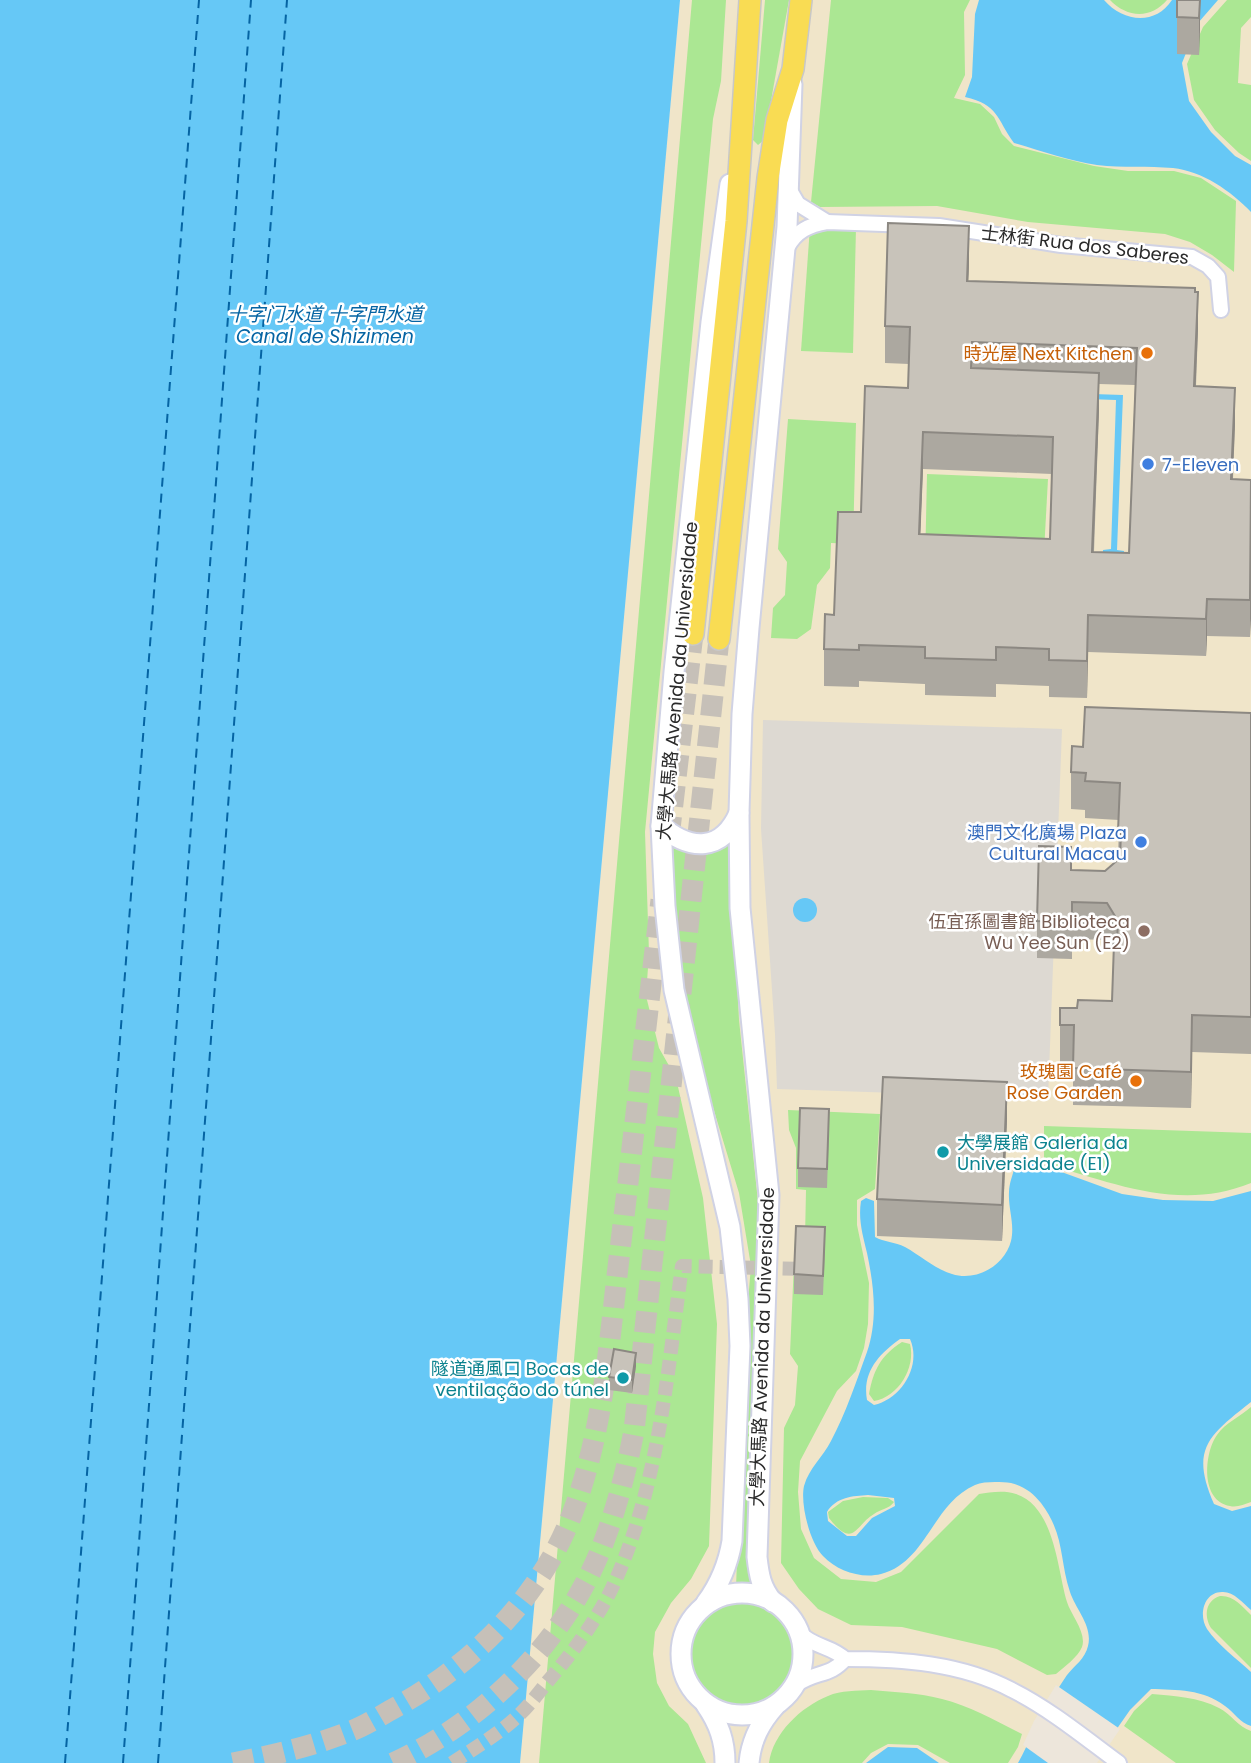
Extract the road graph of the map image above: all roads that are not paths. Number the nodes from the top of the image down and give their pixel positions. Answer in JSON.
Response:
{"nodes":[{"id":1,"x":750,"y":0,"type":"edge"},
{"id":2,"x":801,"y":0,"type":"edge"},
{"id":3,"x":793,"y":69,"type":"junction"},
{"id":4,"x":742,"y":98,"type":"junction"},
{"id":5,"x":788,"y":186,"type":"junction"},
{"id":6,"x":828,"y":222,"type":"junction"},
{"id":7,"x":784,"y":254,"type":"junction"},
{"id":8,"x":1221,"y":310,"type":"dead end"},
{"id":9,"x":693,"y":634,"type":"tunnel mouth"},
{"id":10,"x":719,"y":639,"type":"tunnel mouth"},
{"id":11,"x":739,"y":813,"type":"junction"},
{"id":12,"x":662,"y":825,"type":"junction"},
{"id":13,"x":773,"y":1602,"type":"junction"},
{"id":14,"x":706,"y":1604,"type":"junction"},
{"id":15,"x":800,"y":1633,"type":"junction"},
{"id":16,"x":849,"y":1660,"type":"junction"},
{"id":17,"x":796,"y":1685,"type":"junction"},
{"id":18,"x":705,"y":1703,"type":"junction"},
{"id":19,"x":776,"y":1705,"type":"junction"},
{"id":20,"x":1117,"y":1762,"type":"edge"},
{"id":21,"x":725,"y":1763,"type":"edge"},
{"id":22,"x":749,"y":1763,"type":"edge"}],
"edges":[{"from":1,"to":4,"type":"main road","name":"大學大馬路 Avenida da Universidade"},
{"from":2,"to":3,"type":"main road","name":"大學大馬路 Avenida da Universidade"},
{"from":3,"to":5,"type":"main road","name":"大學大馬路 Avenida da Universidade"},
{"from":3,"to":10,"type":"main road"},
{"from":4,"to":9,"type":"main road"},
{"from":4,"to":12,"type":"main road","name":"大學大馬路 Avenida da Universidade"},
{"from":5,"to":6,"type":"street"},
{"from":5,"to":7,"type":"main road","name":"大學大馬路 Avenida da Universidade"},
{"from":6,"to":7,"type":"street"},
{"from":6,"to":8,"type":"street","name":"士林街 Rua dos Saberes"},
{"from":7,"to":11,"type":"main road","name":"大學大馬路 Avenida da Universidade"},
{"from":11,"to":12,"type":"main road"},
{"from":11,"to":13,"type":"main road","name":"大學大馬路 Avenida da Universidade"},
{"from":12,"to":14,"type":"main road","name":"大學大馬路 Avenida da Universidade"},
{"from":13,"to":14,"type":"main road"},
{"from":13,"to":15,"type":"main road"},
{"from":14,"to":18,"type":"main road"},
{"from":15,"to":16,"type":"street"},
{"from":15,"to":17,"type":"main road"},
{"from":16,"to":17,"type":"street"},
{"from":16,"to":20,"type":"street"},
{"from":17,"to":19,"type":"main road"},
{"from":18,"to":19,"type":"main road"},
{"from":18,"to":21,"type":"main road"},
{"from":19,"to":22,"type":"main road"}]}
